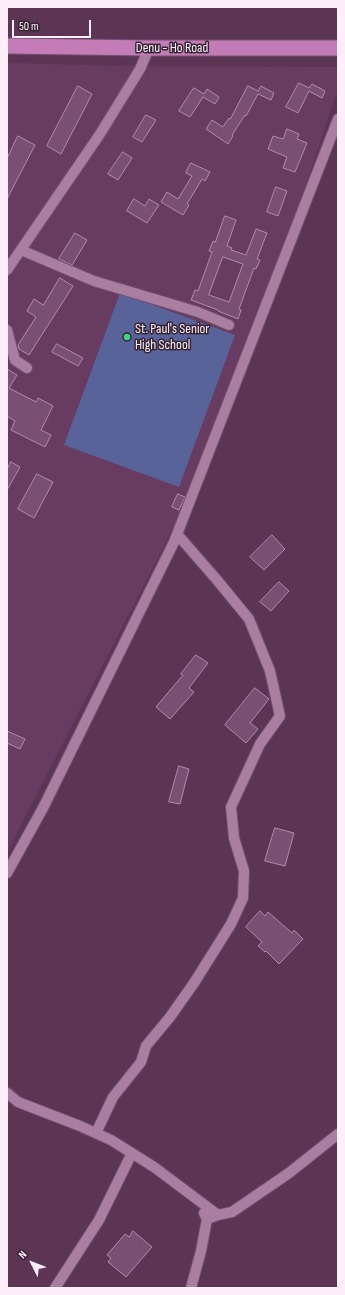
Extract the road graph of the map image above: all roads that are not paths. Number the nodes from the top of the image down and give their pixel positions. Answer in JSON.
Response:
{"nodes":[{"id":1,"x":7,"y":46,"type":"edge"},
{"id":2,"x":149,"y":48,"type":"junction"},
{"id":3,"x":338,"y":48,"type":"edge"},
{"id":4,"x":338,"y":119,"type":"edge"},
{"id":5,"x":21,"y":250,"type":"junction"},
{"id":6,"x":7,"y":270,"type":"edge"},
{"id":7,"x":229,"y":325,"type":"dead end"},
{"id":8,"x":7,"y":330,"type":"edge"},
{"id":9,"x":27,"y":368,"type":"dead end"},
{"id":10,"x":176,"y":534,"type":"junction"},
{"id":11,"x":7,"y":873,"type":"edge"},
{"id":12,"x":7,"y":1092,"type":"edge"},
{"id":13,"x":96,"y":1133,"type":"junction"},
{"id":14,"x":338,"y":1134,"type":"edge"},
{"id":15,"x":132,"y":1153,"type":"junction"},
{"id":16,"x":198,"y":1200,"type":"junction"},
{"id":17,"x":218,"y":1215,"type":"junction"},
{"id":18,"x":207,"y":1219,"type":"junction"},
{"id":19,"x":55,"y":1288,"type":"edge"},
{"id":20,"x":191,"y":1288,"type":"edge"}],
"edges":[{"from":1,"to":2,"type":"main road","name":"Denu - Ho Road"},
{"from":2,"to":3,"type":"main road","name":"Denu - Ho Road"},
{"from":2,"to":5,"type":"street"},
{"from":4,"to":10,"type":"street"},
{"from":5,"to":6,"type":"street"},
{"from":5,"to":7,"type":"street"},
{"from":8,"to":9,"type":"street"},
{"from":10,"to":11,"type":"street"},
{"from":10,"to":13,"type":"street"},
{"from":12,"to":13,"type":"street"},
{"from":13,"to":15,"type":"street"},
{"from":14,"to":17,"type":"street"},
{"from":15,"to":16,"type":"street"},
{"from":15,"to":19,"type":"street"},
{"from":16,"to":17,"type":"street"},
{"from":16,"to":18,"type":"street"},
{"from":17,"to":18,"type":"street"},
{"from":18,"to":20,"type":"street"}]}
